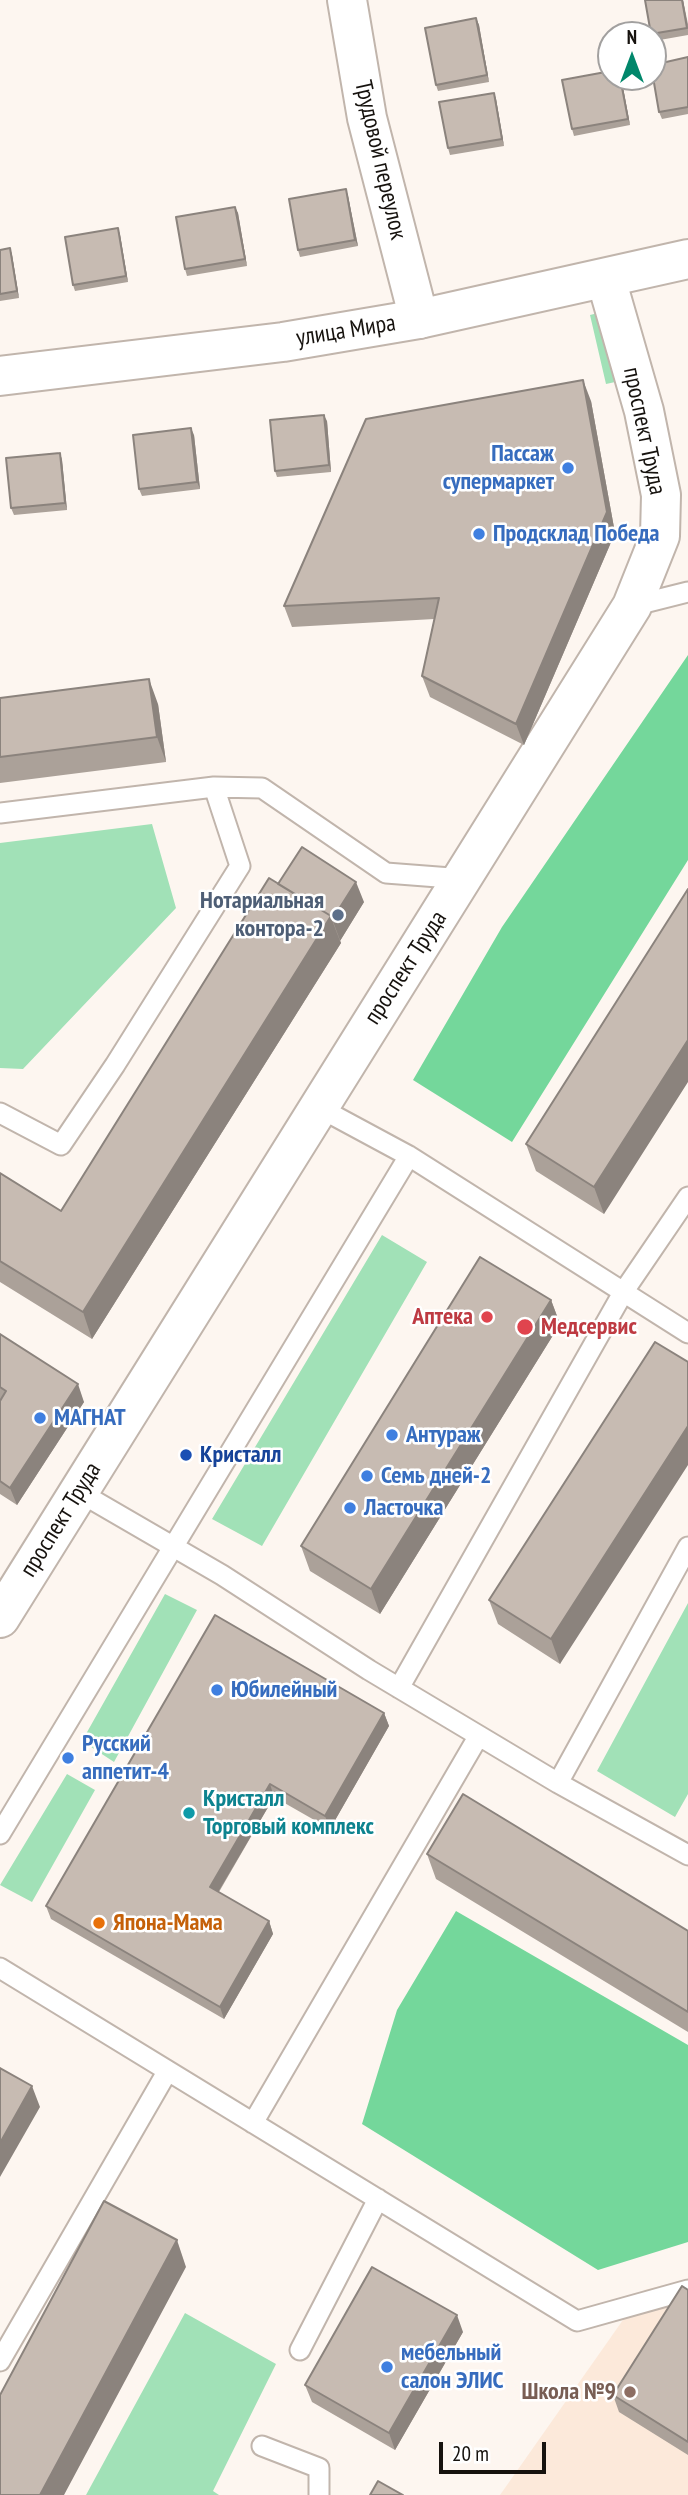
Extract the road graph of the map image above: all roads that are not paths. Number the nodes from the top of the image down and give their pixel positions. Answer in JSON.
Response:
{"nodes":[{"id":1,"x":347,"y":0,"type":"edge"},
{"id":2,"x":688,"y":259,"type":"edge"},
{"id":3,"x":606,"y":279,"type":"junction"},
{"id":4,"x":419,"y":319,"type":"junction"},
{"id":5,"x":0,"y":376,"type":"edge"},
{"id":6,"x":688,"y":592,"type":"edge"},
{"id":7,"x":632,"y":606,"type":"junction"},
{"id":8,"x":214,"y":787,"type":"junction"},
{"id":9,"x":0,"y":813,"type":"edge"},
{"id":10,"x":464,"y":879,"type":"junction"},
{"id":11,"x":318,"y":1107,"type":"junction"},
{"id":12,"x":0,"y":1113,"type":"edge"},
{"id":13,"x":409,"y":1156,"type":"junction"},
{"id":14,"x":688,"y":1197,"type":"edge"},
{"id":15,"x":624,"y":1291,"type":"junction"},
{"id":16,"x":688,"y":1333,"type":"edge"},
{"id":17,"x":79,"y":1492,"type":"junction"},
{"id":18,"x":174,"y":1547,"type":"junction"},
{"id":19,"x":688,"y":1547,"type":"edge"},
{"id":20,"x":0,"y":1618,"type":"edge"},
{"id":21,"x":398,"y":1688,"type":"junction"},
{"id":22,"x":478,"y":1737,"type":"junction"},
{"id":23,"x":558,"y":1783,"type":"junction"},
{"id":24,"x":0,"y":1834,"type":"edge"},
{"id":25,"x":687,"y":1853,"type":"edge"},
{"id":26,"x":0,"y":1968,"type":"edge"},
{"id":27,"x":167,"y":2072,"type":"junction"},
{"id":28,"x":253,"y":2123,"type":"junction"},
{"id":29,"x":378,"y":2199,"type":"junction"},
{"id":30,"x":688,"y":2290,"type":"edge"},
{"id":31,"x":300,"y":2350,"type":"dead end"},
{"id":32,"x":0,"y":2361,"type":"edge"},
{"id":33,"x":262,"y":2445,"type":"dead end"},
{"id":34,"x":318,"y":2495,"type":"edge"}],
"edges":[{"from":1,"to":4,"type":"street","name":"Трудовой переулок"},
{"from":2,"to":3,"type":"street","name":"улица Мира"},
{"from":3,"to":4,"type":"street","name":"улица Мира"},
{"from":3,"to":7,"type":"street","name":"проспект Труда"},
{"from":4,"to":5,"type":"street","name":"улица Мира"},
{"from":6,"to":7,"type":"lane"},
{"from":7,"to":10,"type":"street","name":"проспект Труда"},
{"from":8,"to":9,"type":"lane"},
{"from":8,"to":10,"type":"lane"},
{"from":8,"to":12,"type":"lane"},
{"from":10,"to":11,"type":"street","name":"проспект Труда"},
{"from":11,"to":13,"type":"lane"},
{"from":11,"to":17,"type":"street","name":"проспект Труда"},
{"from":13,"to":15,"type":"lane"},
{"from":13,"to":18,"type":"lane"},
{"from":14,"to":15,"type":"lane"},
{"from":15,"to":16,"type":"lane"},
{"from":15,"to":21,"type":"lane"},
{"from":17,"to":18,"type":"lane"},
{"from":17,"to":20,"type":"street","name":"проспект Труда"},
{"from":18,"to":21,"type":"lane"},
{"from":18,"to":24,"type":"lane"},
{"from":19,"to":23,"type":"lane"},
{"from":21,"to":22,"type":"lane"},
{"from":22,"to":23,"type":"lane"},
{"from":22,"to":28,"type":"lane"},
{"from":23,"to":25,"type":"lane"},
{"from":26,"to":27,"type":"lane"},
{"from":27,"to":28,"type":"lane"},
{"from":27,"to":32,"type":"lane"},
{"from":28,"to":29,"type":"lane"},
{"from":29,"to":30,"type":"lane"},
{"from":29,"to":31,"type":"lane"},
{"from":33,"to":34,"type":"lane"}]}
